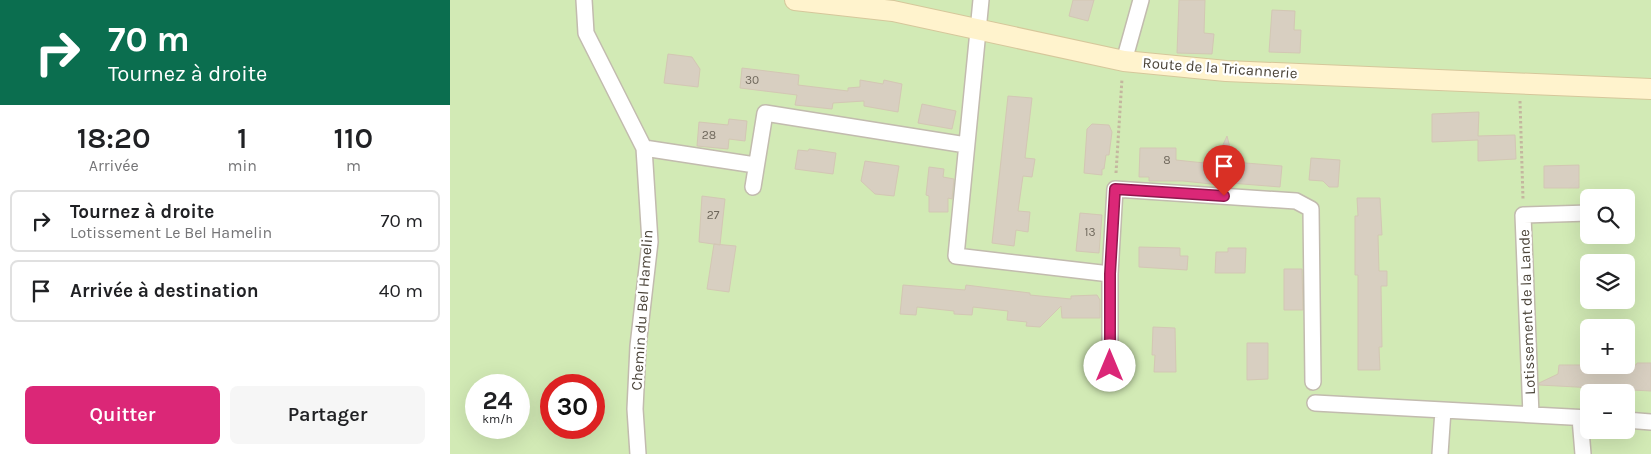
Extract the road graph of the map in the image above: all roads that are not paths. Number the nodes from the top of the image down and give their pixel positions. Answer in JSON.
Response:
{"nodes":[{"id":1,"x":584,"y":0,"type":"edge"},
{"id":2,"x":795,"y":0,"type":"edge"},
{"id":3,"x":981,"y":0,"type":"edge"},
{"id":4,"x":1142,"y":0,"type":"edge"},
{"id":5,"x":979,"y":28,"type":"junction"},
{"id":6,"x":1124,"y":61,"type":"junction"},
{"id":7,"x":1651,"y":89,"type":"edge"},
{"id":8,"x":966,"y":145,"type":"junction"},
{"id":9,"x":644,"y":148,"type":"junction"},
{"id":10,"x":755,"y":165,"type":"junction"},
{"id":11,"x":753,"y":187,"type":"dead end"},
{"id":12,"x":1580,"y":213,"type":"edge"},
{"id":13,"x":1110,"y":274,"type":"junction"},
{"id":14,"x":1110,"y":366,"type":"dead end"},
{"id":15,"x":1313,"y":382,"type":"dead end"},
{"id":16,"x":1314,"y":403,"type":"dead end"},
{"id":17,"x":1443,"y":410,"type":"junction"},
{"id":18,"x":1532,"y":415,"type":"junction"},
{"id":19,"x":1580,"y":418,"type":"edge"},
{"id":20,"x":1635,"y":421,"type":"edge"},
{"id":21,"x":1651,"y":422,"type":"edge"},
{"id":22,"x":1583,"y":439,"type":"edge"},
{"id":23,"x":638,"y":454,"type":"edge"},
{"id":24,"x":1440,"y":454,"type":"edge"},
{"id":25,"x":1583,"y":454,"type":"edge"}],
"edges":[{"from":1,"to":9,"type":"street","name":"Chemin du Bel Hamelin"},
{"from":2,"to":5,"type":"main road","name":"Route de la Tricannerie"},
{"from":3,"to":5,"type":"street"},
{"from":4,"to":6,"type":"street"},
{"from":5,"to":6,"type":"main road","name":"Route de la Tricannerie"},
{"from":5,"to":8,"type":"street"},
{"from":6,"to":7,"type":"main road","name":"Route de la Tricannerie"},
{"from":8,"to":10,"type":"street"},
{"from":8,"to":13,"type":"street"},
{"from":9,"to":10,"type":"street"},
{"from":9,"to":23,"type":"street","name":"Chemin du Bel Hamelin"},
{"from":10,"to":11,"type":"street"},
{"from":12,"to":18,"type":"street","name":"Lotissement de la Lande"},
{"from":13,"to":14,"type":"street"},
{"from":13,"to":15,"type":"street"},
{"from":16,"to":17,"type":"street","name":"Lotissement de la Lande"},
{"from":17,"to":18,"type":"street","name":"Lotissement de la Lande"},
{"from":17,"to":24,"type":"street"},
{"from":18,"to":19,"type":"street","name":"Lotissement de la Lande"},
{"from":20,"to":21,"type":"street"},
{"from":22,"to":25,"type":"street"}]}
